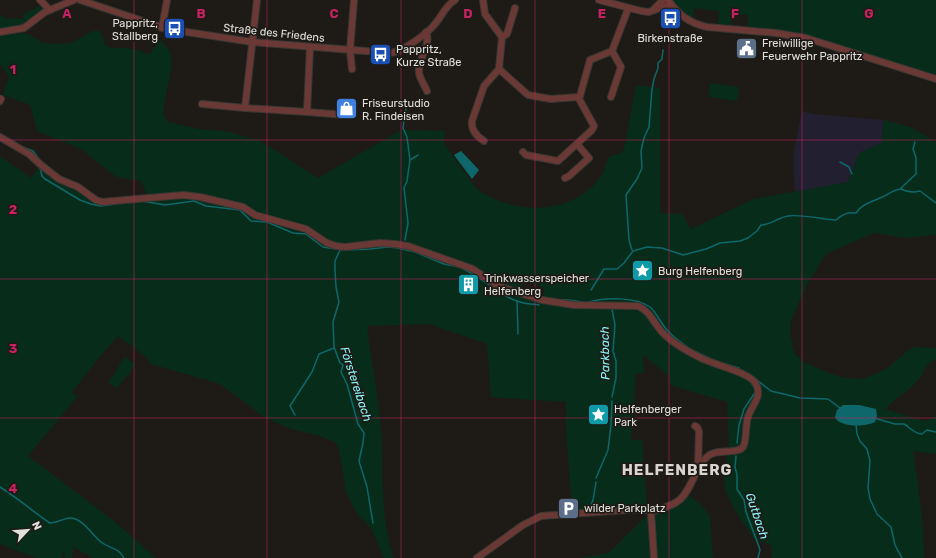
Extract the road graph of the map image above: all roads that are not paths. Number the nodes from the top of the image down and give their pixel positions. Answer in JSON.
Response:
{"nodes":[{"id":1,"x":40,"y":0,"type":"edge"},
{"id":2,"x":74,"y":0,"type":"edge"},
{"id":3,"x":80,"y":0,"type":"edge"},
{"id":4,"x":167,"y":0,"type":"edge"},
{"id":5,"x":257,"y":0,"type":"edge"},
{"id":6,"x":354,"y":0,"type":"edge"},
{"id":7,"x":455,"y":0,"type":"edge"},
{"id":8,"x":483,"y":0,"type":"edge"},
{"id":9,"x":599,"y":0,"type":"edge"},
{"id":10,"x":663,"y":0,"type":"edge"},
{"id":11,"x":670,"y":2,"type":"edge"},
{"id":12,"x":515,"y":8,"type":"dead end"},
{"id":13,"x":628,"y":9,"type":"junction"},
{"id":14,"x":50,"y":10,"type":"junction"},
{"id":15,"x":652,"y":11,"type":"junction"},
{"id":16,"x":162,"y":28,"type":"junction"},
{"id":17,"x":0,"y":32,"type":"edge"},
{"id":18,"x":426,"y":32,"type":"junction"},
{"id":19,"x":502,"y":37,"type":"junction"},
{"id":20,"x":252,"y":42,"type":"junction"},
{"id":21,"x":310,"y":47,"type":"junction"},
{"id":22,"x":350,"y":50,"type":"junction"},
{"id":23,"x":612,"y":52,"type":"junction"},
{"id":24,"x":352,"y":69,"type":"dead end"},
{"id":25,"x":499,"y":69,"type":"junction"},
{"id":26,"x":936,"y":79,"type":"edge"},
{"id":27,"x":427,"y":91,"type":"dead end"},
{"id":28,"x":611,"y":97,"type":"dead end"},
{"id":29,"x":578,"y":98,"type":"junction"},
{"id":30,"x":202,"y":104,"type":"dead end"},
{"id":31,"x":245,"y":108,"type":"junction"},
{"id":32,"x":308,"y":112,"type":"junction"},
{"id":33,"x":346,"y":115,"type":"dead end"},
{"id":34,"x":0,"y":137,"type":"edge"},
{"id":35,"x":484,"y":141,"type":"dead end"},
{"id":36,"x":577,"y":144,"type":"junction"},
{"id":37,"x":523,"y":152,"type":"dead end"},
{"id":38,"x":565,"y":178,"type":"dead end"},
{"id":39,"x":695,"y":426,"type":"dead end"},
{"id":40,"x":699,"y":449,"type":"junction"},
{"id":41,"x":709,"y":455,"type":"junction"},
{"id":42,"x":698,"y":470,"type":"junction"},
{"id":43,"x":651,"y":512,"type":"junction"},
{"id":44,"x":478,"y":558,"type":"edge"},
{"id":45,"x":654,"y":558,"type":"edge"}],
"edges":[{"from":1,"to":14,"type":"street"},
{"from":2,"to":14,"type":"street"},
{"from":3,"to":16,"type":"street","name":"Straße des Friedens"},
{"from":4,"to":16,"type":"street"},
{"from":5,"to":20,"type":"street"},
{"from":6,"to":22,"type":"street"},
{"from":7,"to":18,"type":"street","name":"Straße des Friedens"},
{"from":8,"to":19,"type":"street"},
{"from":9,"to":13,"type":"street"},
{"from":10,"to":15,"type":"street"},
{"from":11,"to":15,"type":"street"},
{"from":11,"to":26,"type":"street"},
{"from":12,"to":19,"type":"street"},
{"from":13,"to":15,"type":"street"},
{"from":13,"to":23,"type":"street"},
{"from":14,"to":17,"type":"street"},
{"from":16,"to":20,"type":"street","name":"Straße des Friedens"},
{"from":18,"to":22,"type":"street","name":"Straße des Friedens"},
{"from":18,"to":27,"type":"street"},
{"from":19,"to":25,"type":"street"},
{"from":20,"to":21,"type":"street","name":"Straße des Friedens"},
{"from":20,"to":31,"type":"street"},
{"from":21,"to":22,"type":"street","name":"Straße des Friedens"},
{"from":21,"to":32,"type":"street"},
{"from":22,"to":24,"type":"street"},
{"from":23,"to":28,"type":"street"},
{"from":23,"to":29,"type":"street"},
{"from":25,"to":29,"type":"street"},
{"from":25,"to":35,"type":"street"},
{"from":29,"to":36,"type":"street"},
{"from":30,"to":31,"type":"street"},
{"from":31,"to":32,"type":"street"},
{"from":32,"to":33,"type":"street"},
{"from":34,"to":41,"type":"street"},
{"from":36,"to":37,"type":"street"},
{"from":36,"to":38,"type":"street"},
{"from":39,"to":40,"type":"street"},
{"from":40,"to":41,"type":"street"},
{"from":40,"to":42,"type":"street"},
{"from":41,"to":42,"type":"street"},
{"from":42,"to":43,"type":"street"},
{"from":43,"to":44,"type":"street"},
{"from":43,"to":45,"type":"street"}]}
